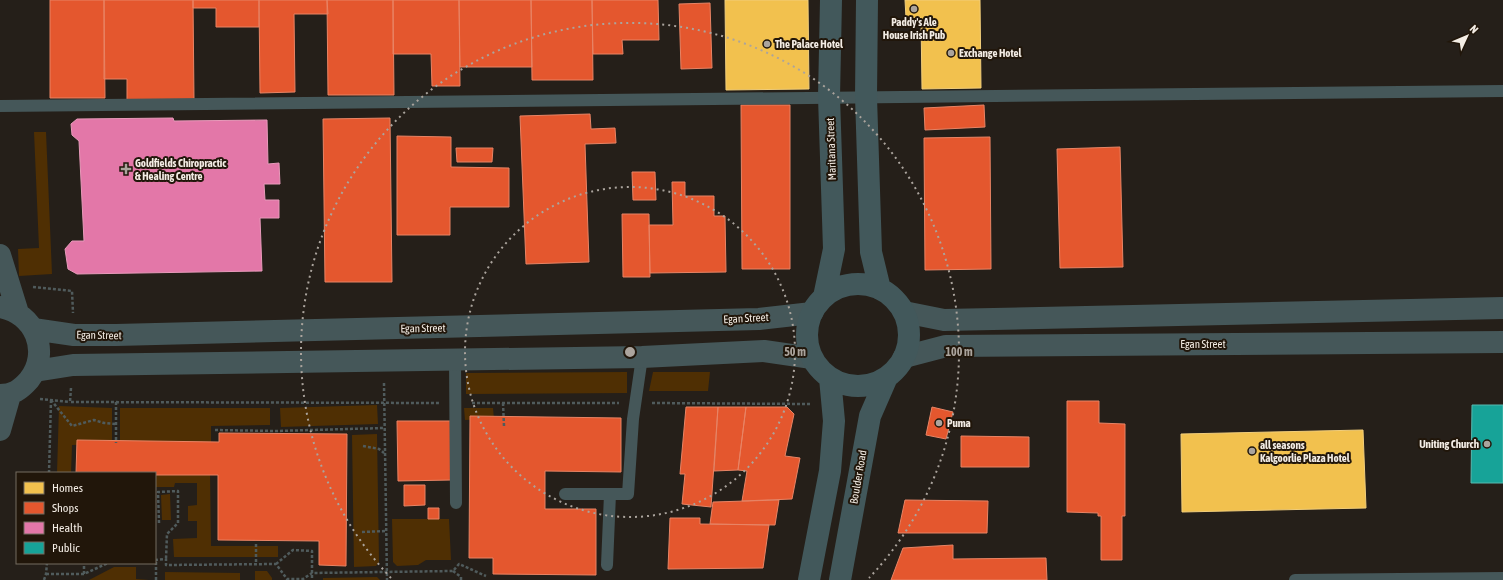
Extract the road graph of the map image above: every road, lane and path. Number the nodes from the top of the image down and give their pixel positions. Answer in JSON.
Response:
{"nodes":[{"id":1,"x":831,"y":0,"type":"edge"},
{"id":2,"x":867,"y":0,"type":"edge"},
{"id":3,"x":1503,"y":90,"type":"edge"},
{"id":4,"x":829,"y":97,"type":"junction"},
{"id":5,"x":866,"y":97,"type":"junction"},
{"id":6,"x":0,"y":106,"type":"edge"},
{"id":7,"x":0,"y":255,"type":"edge"},
{"id":8,"x":9,"y":284,"type":"junction"},
{"id":9,"x":880,"y":289,"type":"junction"},
{"id":10,"x":818,"y":305,"type":"junction"},
{"id":11,"x":1503,"y":308,"type":"edge"},
{"id":12,"x":9,"y":310,"type":"edge"},
{"id":13,"x":904,"y":312,"type":"junction"},
{"id":14,"x":33,"y":329,"type":"junction"},
{"id":15,"x":74,"y":335,"type":"junction"},
{"id":16,"x":1503,"y":342,"type":"edge"},
{"id":17,"x":642,"y":357,"type":"junction"},
{"id":18,"x":904,"y":357,"type":"junction"},
{"id":19,"x":812,"y":358,"type":"junction"},
{"id":20,"x":455,"y":359,"type":"junction"},
{"id":21,"x":383,"y":361,"type":"junction"},
{"id":22,"x":73,"y":365,"type":"junction"},
{"id":23,"x":36,"y":372,"type":"junction"},
{"id":24,"x":887,"y":377,"type":"junction"},
{"id":25,"x":830,"y":378,"type":"junction"},
{"id":26,"x":5,"y":395,"type":"edge"},
{"id":27,"x":116,"y":402,"type":"junction"},
{"id":28,"x":384,"y":402,"type":"junction"},
{"id":29,"x":456,"y":403,"type":"junction"},
{"id":30,"x":503,"y":403,"type":"junction"},
{"id":31,"x":636,"y":403,"type":"junction"},
{"id":32,"x":815,"y":404,"type":"dead end"},
{"id":33,"x":116,"y":424,"type":"junction"},
{"id":34,"x":504,"y":426,"type":"dead end"},
{"id":35,"x":384,"y":428,"type":"junction"},
{"id":36,"x":0,"y":430,"type":"edge"},
{"id":37,"x":215,"y":430,"type":"dead end"},
{"id":38,"x":116,"y":443,"type":"dead end"},
{"id":39,"x":363,"y":446,"type":"dead end"},
{"id":40,"x":385,"y":453,"type":"junction"},
{"id":41,"x":49,"y":472,"type":"edge"},
{"id":42,"x":565,"y":494,"type":"dead end"},
{"id":43,"x":610,"y":494,"type":"junction"},
{"id":44,"x":456,"y":503,"type":"dead end"},
{"id":45,"x":159,"y":523,"type":"dead end"},
{"id":46,"x":386,"y":531,"type":"junction"},
{"id":47,"x":362,"y":532,"type":"dead end"},
{"id":48,"x":256,"y":544,"type":"dead end"},
{"id":49,"x":156,"y":560,"type":"edge"},
{"id":50,"x":166,"y":560,"type":"junction"},
{"id":51,"x":47,"y":564,"type":"edge"},
{"id":52,"x":84,"y":564,"type":"edge"},
{"id":53,"x":106,"y":564,"type":"edge"},
{"id":54,"x":256,"y":564,"type":"junction"},
{"id":55,"x":276,"y":564,"type":"junction"},
{"id":56,"x":607,"y":565,"type":"dead end"},
{"id":57,"x":386,"y":572,"type":"junction"},
{"id":58,"x":453,"y":572,"type":"junction"},
{"id":59,"x":312,"y":573,"type":"junction"},
{"id":60,"x":46,"y":574,"type":"junction"},
{"id":61,"x":84,"y":574,"type":"junction"},
{"id":62,"x":486,"y":576,"type":"dead end"},
{"id":63,"x":1503,"y":578,"type":"edge"},
{"id":64,"x":287,"y":579,"type":"edge"},
{"id":65,"x":44,"y":580,"type":"edge"},
{"id":66,"x":156,"y":580,"type":"edge"},
{"id":67,"x":312,"y":580,"type":"edge"},
{"id":68,"x":387,"y":580,"type":"edge"},
{"id":69,"x":461,"y":580,"type":"edge"},
{"id":70,"x":809,"y":580,"type":"edge"},
{"id":71,"x":840,"y":580,"type":"edge"},
{"id":72,"x":1294,"y":580,"type":"edge"}],
"edges":[{"from":1,"to":4,"type":"main road","name":"Maritana Street"},
{"from":2,"to":5,"type":"main road"},
{"from":3,"to":5,"type":"lane"},
{"from":4,"to":5,"type":"lane"},
{"from":4,"to":6,"type":"lane"},
{"from":4,"to":10,"type":"main road","name":"Maritana Street"},
{"from":5,"to":9,"type":"main road"},
{"from":7,"to":8,"type":"street"},
{"from":8,"to":12,"type":"street"},
{"from":8,"to":15,"type":"path"},
{"from":9,"to":10,"type":"main road","name":"Boulder Road"},
{"from":9,"to":13,"type":"main road","name":"Boulder Road"},
{"from":10,"to":15,"type":"street","name":"Egan Street"},
{"from":10,"to":19,"type":"main road","name":"Boulder Road"},
{"from":11,"to":13,"type":"street"},
{"from":12,"to":14,"type":"street"},
{"from":13,"to":18,"type":"main road","name":"Boulder Road"},
{"from":14,"to":15,"type":"street","name":"Egan Street"},
{"from":14,"to":23,"type":"street"},
{"from":16,"to":18,"type":"street","name":"Egan Street"},
{"from":17,"to":19,"type":"street"},
{"from":17,"to":20,"type":"street"},
{"from":17,"to":31,"type":"lane"},
{"from":18,"to":24,"type":"main road","name":"Boulder Road"},
{"from":19,"to":25,"type":"main road","name":"Boulder Road"},
{"from":20,"to":21,"type":"street"},
{"from":20,"to":29,"type":"lane"},
{"from":21,"to":22,"type":"street"},
{"from":21,"to":28,"type":"path"},
{"from":22,"to":23,"type":"street"},
{"from":22,"to":27,"type":"path"},
{"from":23,"to":26,"type":"street"},
{"from":24,"to":25,"type":"main road","name":"Boulder Road"},
{"from":24,"to":71,"type":"main road","name":"Boulder Road"},
{"from":25,"to":70,"type":"main road"},
{"from":26,"to":36,"type":"street"},
{"from":27,"to":28,"type":"path"},
{"from":27,"to":33,"type":"path"},
{"from":28,"to":29,"type":"path"},
{"from":28,"to":35,"type":"path"},
{"from":29,"to":30,"type":"path"},
{"from":29,"to":44,"type":"lane"},
{"from":30,"to":31,"type":"path"},
{"from":30,"to":34,"type":"path"},
{"from":31,"to":32,"type":"path"},
{"from":31,"to":43,"type":"lane"},
{"from":33,"to":38,"type":"path"},
{"from":33,"to":41,"type":"path"},
{"from":35,"to":37,"type":"path"},
{"from":35,"to":40,"type":"path"},
{"from":39,"to":40,"type":"path"},
{"from":40,"to":46,"type":"path"},
{"from":42,"to":43,"type":"lane"},
{"from":43,"to":56,"type":"lane"},
{"from":45,"to":50,"type":"path"},
{"from":46,"to":47,"type":"path"},
{"from":46,"to":57,"type":"path"},
{"from":48,"to":54,"type":"path"},
{"from":49,"to":50,"type":"path"},
{"from":49,"to":66,"type":"path"},
{"from":50,"to":54,"type":"path"},
{"from":51,"to":60,"type":"path"},
{"from":52,"to":61,"type":"path"},
{"from":53,"to":61,"type":"path"},
{"from":54,"to":55,"type":"path"},
{"from":55,"to":59,"type":"path"},
{"from":55,"to":64,"type":"path"},
{"from":57,"to":58,"type":"path"},
{"from":57,"to":59,"type":"path"},
{"from":57,"to":68,"type":"path"},
{"from":58,"to":62,"type":"path"},
{"from":58,"to":69,"type":"path"},
{"from":59,"to":64,"type":"path"},
{"from":59,"to":67,"type":"path"},
{"from":60,"to":61,"type":"path"},
{"from":60,"to":65,"type":"path"},
{"from":63,"to":72,"type":"lane"}]}
